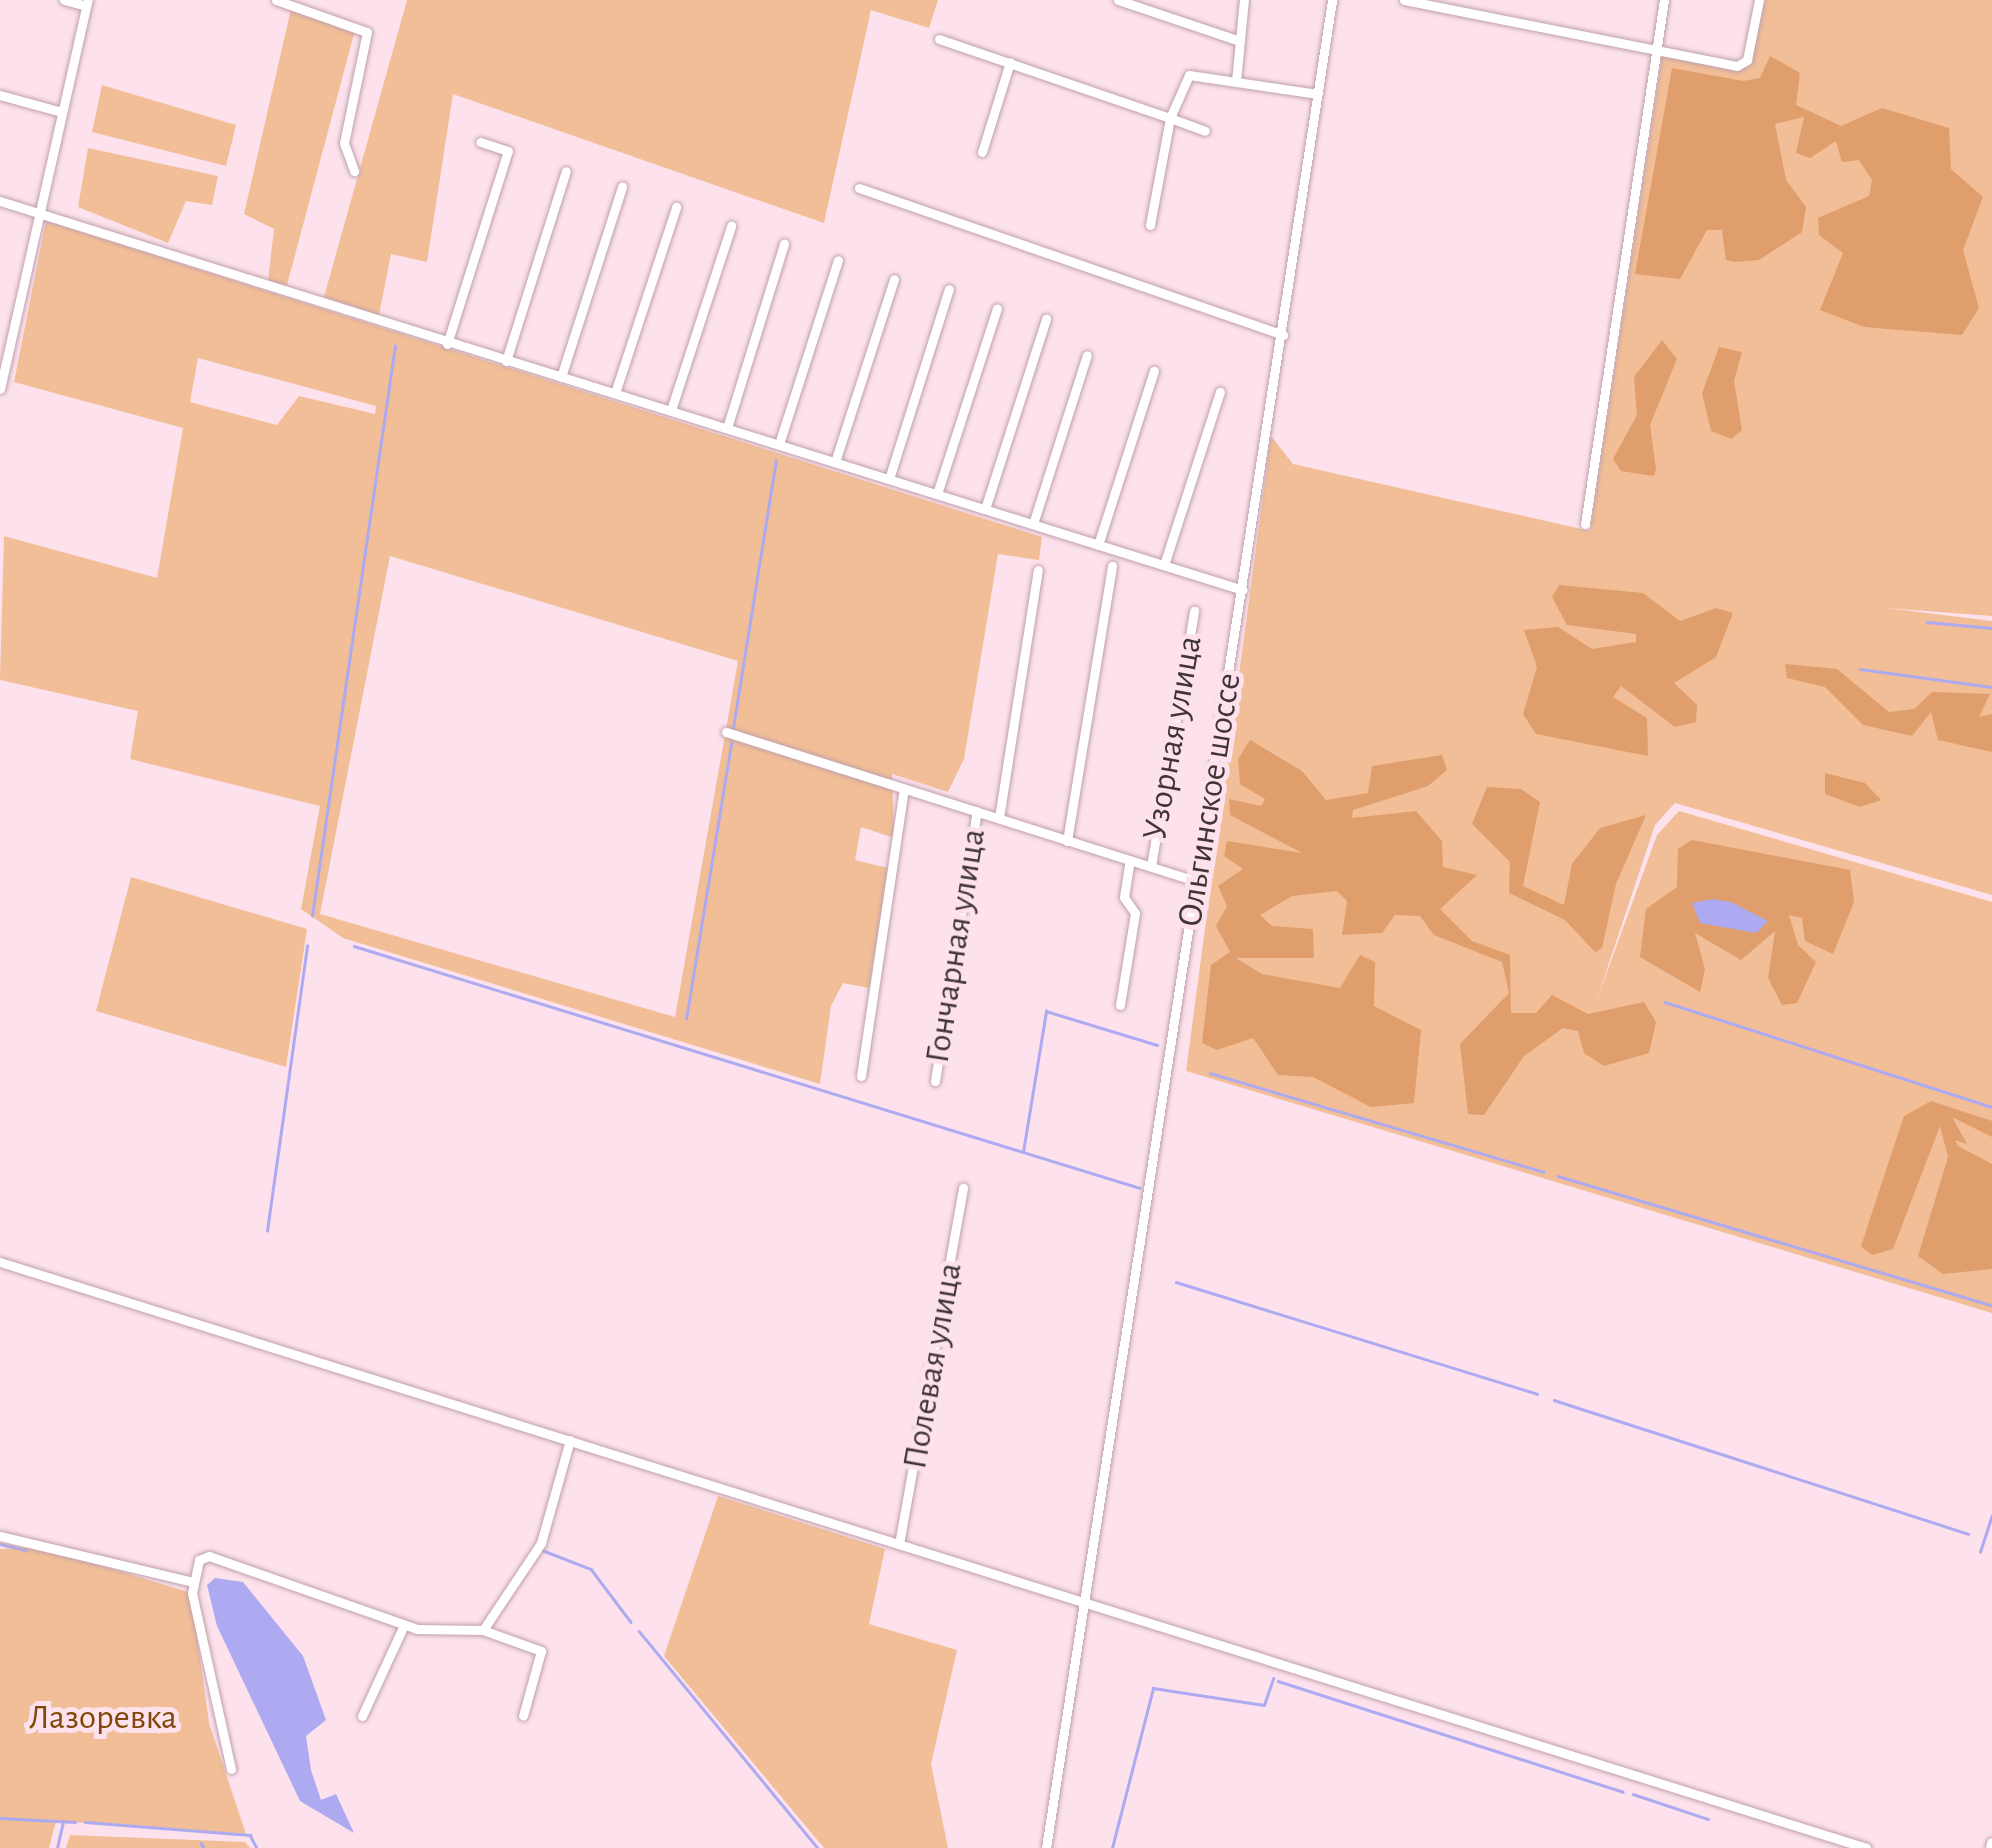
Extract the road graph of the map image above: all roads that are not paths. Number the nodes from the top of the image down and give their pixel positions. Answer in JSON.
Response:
{"nodes":[{"id":1,"x":64,"y":0,"type":"edge"},
{"id":2,"x":276,"y":0,"type":"edge"},
{"id":3,"x":1118,"y":0,"type":"edge"},
{"id":4,"x":1244,"y":0,"type":"edge"},
{"id":5,"x":1332,"y":0,"type":"edge"},
{"id":6,"x":1404,"y":0,"type":"edge"},
{"id":7,"x":1664,"y":0,"type":"edge"},
{"id":8,"x":1759,"y":0,"type":"edge"},
{"id":9,"x":87,"y":3,"type":"edge"},
{"id":10,"x":939,"y":40,"type":"dead end"},
{"id":11,"x":1237,"y":40,"type":"junction"},
{"id":12,"x":1657,"y":44,"type":"junction"},
{"id":13,"x":1010,"y":62,"type":"junction"},
{"id":14,"x":1236,"y":80,"type":"junction"},
{"id":15,"x":1318,"y":94,"type":"junction"},
{"id":16,"x":0,"y":95,"type":"edge"},
{"id":17,"x":62,"y":112,"type":"junction"},
{"id":18,"x":1170,"y":118,"type":"junction"},
{"id":19,"x":1205,"y":131,"type":"dead end"},
{"id":20,"x":480,"y":142,"type":"dead end"},
{"id":21,"x":982,"y":152,"type":"dead end"},
{"id":22,"x":354,"y":171,"type":"dead end"},
{"id":23,"x":566,"y":171,"type":"dead end"},
{"id":24,"x":622,"y":187,"type":"dead end"},
{"id":25,"x":858,"y":188,"type":"dead end"},
{"id":26,"x":0,"y":201,"type":"edge"},
{"id":27,"x":676,"y":207,"type":"dead end"},
{"id":28,"x":38,"y":216,"type":"junction"},
{"id":29,"x":1150,"y":225,"type":"dead end"},
{"id":30,"x":730,"y":226,"type":"dead end"},
{"id":31,"x":784,"y":244,"type":"dead end"},
{"id":32,"x":838,"y":260,"type":"dead end"},
{"id":33,"x":894,"y":280,"type":"dead end"},
{"id":34,"x":949,"y":288,"type":"dead end"},
{"id":35,"x":997,"y":308,"type":"dead end"},
{"id":36,"x":1046,"y":319,"type":"dead end"},
{"id":37,"x":1283,"y":336,"type":"junction"},
{"id":38,"x":447,"y":344,"type":"junction"},
{"id":39,"x":1087,"y":355,"type":"dead end"},
{"id":40,"x":506,"y":361,"type":"junction"},
{"id":41,"x":1154,"y":371,"type":"dead end"},
{"id":42,"x":561,"y":377,"type":"junction"},
{"id":43,"x":0,"y":388,"type":"edge"},
{"id":44,"x":1220,"y":392,"type":"dead end"},
{"id":45,"x":615,"y":393,"type":"junction"},
{"id":46,"x":671,"y":410,"type":"junction"},
{"id":47,"x":726,"y":428,"type":"junction"},
{"id":48,"x":780,"y":444,"type":"junction"},
{"id":49,"x":835,"y":462,"type":"junction"},
{"id":50,"x":889,"y":479,"type":"junction"},
{"id":51,"x":937,"y":494,"type":"junction"},
{"id":52,"x":985,"y":509,"type":"junction"},
{"id":53,"x":1033,"y":524,"type":"junction"},
{"id":54,"x":1585,"y":524,"type":"dead end"},
{"id":55,"x":1098,"y":544,"type":"junction"},
{"id":56,"x":1164,"y":565,"type":"junction"},
{"id":57,"x":1112,"y":566,"type":"dead end"},
{"id":58,"x":1038,"y":570,"type":"dead end"},
{"id":59,"x":1243,"y":590,"type":"junction"},
{"id":60,"x":1194,"y":611,"type":"dead end"},
{"id":61,"x":726,"y":732,"type":"dead end"},
{"id":62,"x":904,"y":789,"type":"junction"},
{"id":63,"x":977,"y":811,"type":"junction"},
{"id":64,"x":999,"y":818,"type":"junction"},
{"id":65,"x":1068,"y":841,"type":"junction"},
{"id":66,"x":1130,"y":860,"type":"junction"},
{"id":67,"x":1151,"y":866,"type":"junction"},
{"id":68,"x":1197,"y":881,"type":"junction"},
{"id":69,"x":1120,"y":1004,"type":"dead end"},
{"id":70,"x":862,"y":1076,"type":"dead end"},
{"id":71,"x":934,"y":1081,"type":"dead end"},
{"id":72,"x":963,"y":1188,"type":"dead end"},
{"id":73,"x":0,"y":1262,"type":"edge"},
{"id":74,"x":570,"y":1440,"type":"junction"},
{"id":75,"x":0,"y":1536,"type":"edge"},
{"id":76,"x":899,"y":1544,"type":"junction"},
{"id":77,"x":192,"y":1582,"type":"junction"},
{"id":78,"x":1083,"y":1600,"type":"junction"},
{"id":79,"x":404,"y":1625,"type":"junction"},
{"id":80,"x":482,"y":1630,"type":"junction"},
{"id":81,"x":362,"y":1716,"type":"dead end"},
{"id":82,"x":523,"y":1716,"type":"dead end"},
{"id":83,"x":231,"y":1769,"type":"dead end"},
{"id":84,"x":1046,"y":1848,"type":"edge"},
{"id":85,"x":1866,"y":1848,"type":"edge"}],
"edges":[{"from":1,"to":9,"type":"street"},
{"from":2,"to":22,"type":"street"},
{"from":3,"to":11,"type":"street"},
{"from":4,"to":11,"type":"street"},
{"from":5,"to":15,"type":"street","name":"Ольгинское шоссе"},
{"from":6,"to":12,"type":"street"},
{"from":7,"to":12,"type":"street"},
{"from":8,"to":12,"type":"street"},
{"from":9,"to":17,"type":"street"},
{"from":10,"to":13,"type":"street"},
{"from":11,"to":14,"type":"street"},
{"from":12,"to":54,"type":"street"},
{"from":13,"to":18,"type":"street"},
{"from":13,"to":21,"type":"street"},
{"from":14,"to":15,"type":"street"},
{"from":14,"to":18,"type":"street"},
{"from":15,"to":37,"type":"street","name":"Ольгинское шоссе"},
{"from":16,"to":17,"type":"street"},
{"from":17,"to":28,"type":"street"},
{"from":18,"to":19,"type":"street"},
{"from":18,"to":29,"type":"street"},
{"from":20,"to":38,"type":"street"},
{"from":23,"to":40,"type":"street"},
{"from":24,"to":42,"type":"street"},
{"from":25,"to":37,"type":"street"},
{"from":26,"to":28,"type":"street"},
{"from":27,"to":45,"type":"street"},
{"from":28,"to":38,"type":"street"},
{"from":28,"to":43,"type":"street"},
{"from":30,"to":46,"type":"street"},
{"from":31,"to":47,"type":"street"},
{"from":32,"to":48,"type":"street"},
{"from":33,"to":49,"type":"street"},
{"from":34,"to":50,"type":"street"},
{"from":35,"to":51,"type":"street"},
{"from":36,"to":52,"type":"street"},
{"from":37,"to":59,"type":"street","name":"Ольгинское шоссе"},
{"from":38,"to":40,"type":"street"},
{"from":39,"to":53,"type":"street"},
{"from":40,"to":42,"type":"street"},
{"from":41,"to":55,"type":"street"},
{"from":42,"to":45,"type":"street"},
{"from":44,"to":56,"type":"street"},
{"from":45,"to":46,"type":"street"},
{"from":46,"to":47,"type":"street"},
{"from":47,"to":48,"type":"street"},
{"from":48,"to":49,"type":"street"},
{"from":49,"to":50,"type":"street"},
{"from":50,"to":51,"type":"street"},
{"from":51,"to":52,"type":"street"},
{"from":52,"to":53,"type":"street"},
{"from":53,"to":55,"type":"street"},
{"from":55,"to":56,"type":"street"},
{"from":56,"to":59,"type":"street"},
{"from":57,"to":65,"type":"street"},
{"from":58,"to":64,"type":"street"},
{"from":59,"to":68,"type":"street","name":"Ольгинское шоссе"},
{"from":60,"to":67,"type":"street","name":"Узорная улица"},
{"from":61,"to":62,"type":"street"},
{"from":62,"to":63,"type":"street"},
{"from":62,"to":70,"type":"street"},
{"from":63,"to":64,"type":"street"},
{"from":63,"to":71,"type":"street","name":"Гончарная улица"},
{"from":64,"to":65,"type":"street"},
{"from":65,"to":66,"type":"street"},
{"from":66,"to":67,"type":"street"},
{"from":66,"to":69,"type":"street"},
{"from":67,"to":68,"type":"street"},
{"from":68,"to":78,"type":"street","name":"Ольгинское шоссе"},
{"from":72,"to":76,"type":"street","name":"Полевая улица"},
{"from":73,"to":74,"type":"street"},
{"from":74,"to":76,"type":"street"},
{"from":74,"to":80,"type":"street"},
{"from":75,"to":77,"type":"street"},
{"from":76,"to":78,"type":"street"},
{"from":77,"to":79,"type":"street"},
{"from":77,"to":83,"type":"street"},
{"from":78,"to":84,"type":"street","name":"Ольгинское шоссе"},
{"from":78,"to":85,"type":"street"},
{"from":79,"to":80,"type":"street"},
{"from":79,"to":81,"type":"street"},
{"from":80,"to":82,"type":"street"}]}
